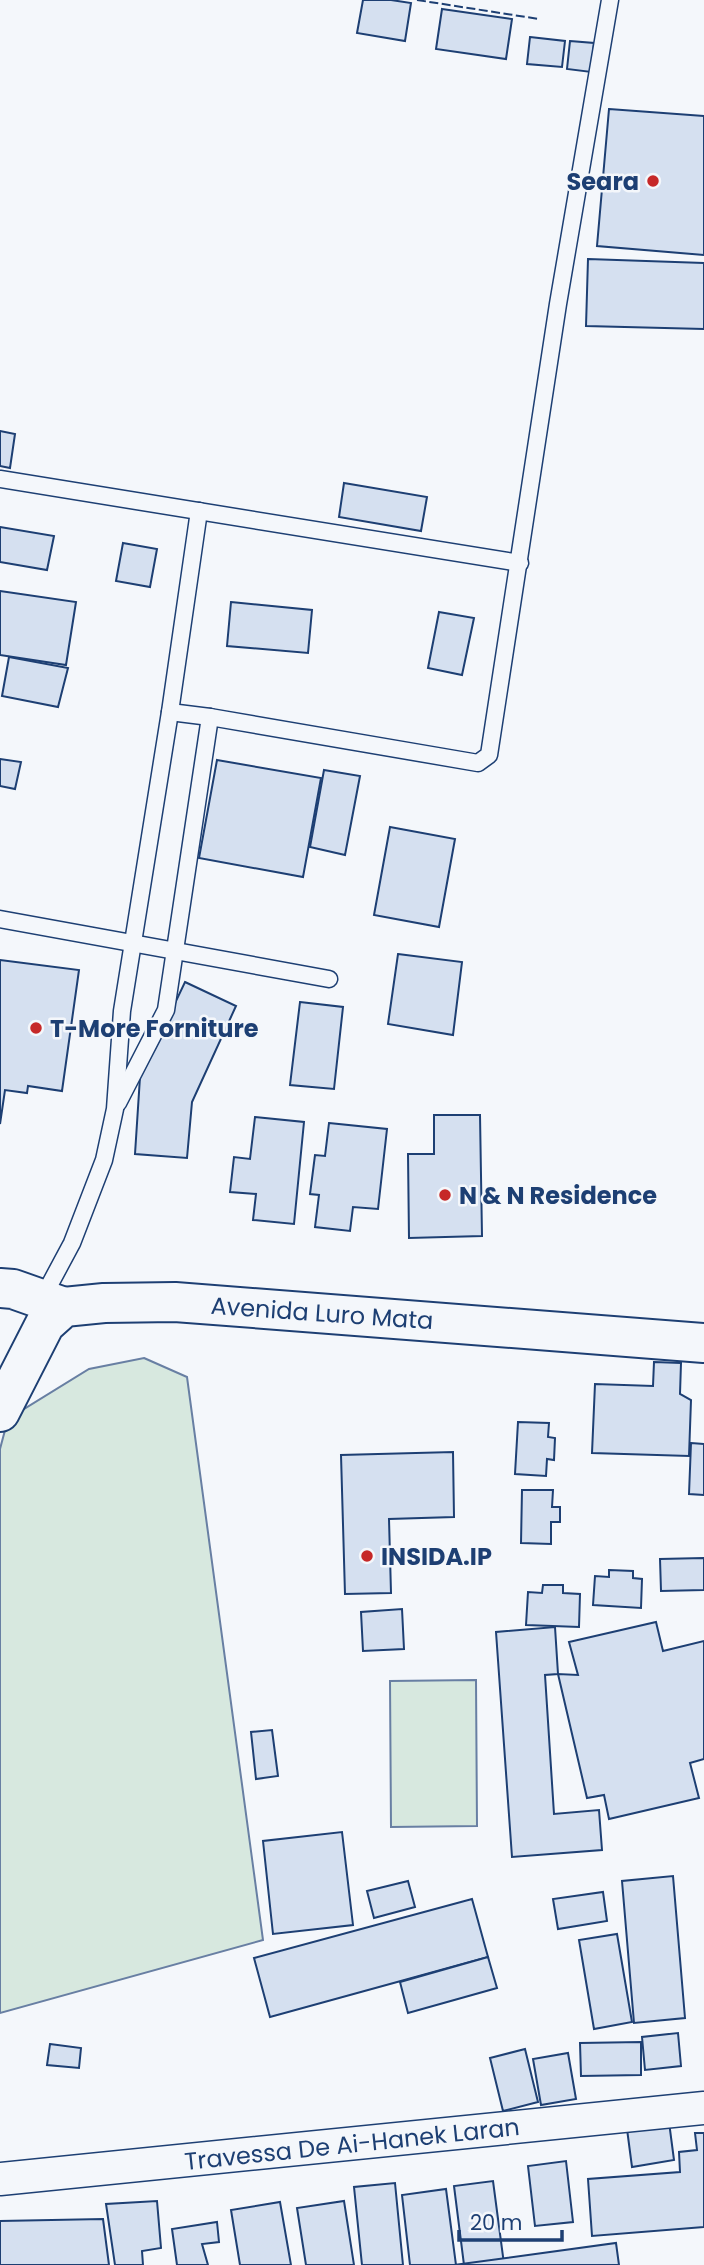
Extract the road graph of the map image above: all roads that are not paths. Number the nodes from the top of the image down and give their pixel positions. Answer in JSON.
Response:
{"nodes":[{"id":1,"x":610,"y":0,"type":"edge"},
{"id":2,"x":0,"y":480,"type":"edge"},
{"id":3,"x":199,"y":511,"type":"junction"},
{"id":4,"x":520,"y":563,"type":"junction"},
{"id":5,"x":170,"y":712,"type":"junction"},
{"id":6,"x":210,"y":716,"type":"junction"},
{"id":7,"x":0,"y":919,"type":"edge"},
{"id":8,"x":132,"y":943,"type":"junction"},
{"id":9,"x":175,"y":951,"type":"junction"},
{"id":10,"x":329,"y":979,"type":"dead end"},
{"id":11,"x":115,"y":1109,"type":"junction"},
{"id":12,"x":0,"y":1288,"type":"edge"},
{"id":13,"x":53,"y":1303,"type":"junction"},
{"id":14,"x":704,"y":1343,"type":"edge"},
{"id":15,"x":0,"y":1412,"type":"edge"},
{"id":16,"x":704,"y":2108,"type":"edge"},
{"id":17,"x":0,"y":2179,"type":"edge"}],
"edges":[{"from":1,"to":4,"type":"lane"},
{"from":2,"to":3,"type":"lane"},
{"from":3,"to":4,"type":"lane"},
{"from":3,"to":5,"type":"lane"},
{"from":4,"to":6,"type":"lane"},
{"from":5,"to":6,"type":"lane"},
{"from":5,"to":8,"type":"lane"},
{"from":6,"to":9,"type":"lane"},
{"from":7,"to":8,"type":"lane"},
{"from":8,"to":9,"type":"lane"},
{"from":8,"to":11,"type":"lane"},
{"from":9,"to":10,"type":"lane"},
{"from":9,"to":11,"type":"lane"},
{"from":11,"to":13,"type":"lane"},
{"from":12,"to":13,"type":"main road"},
{"from":13,"to":14,"type":"main road","name":"Avenida Luro Mata"},
{"from":13,"to":15,"type":"main road"},
{"from":16,"to":17,"type":"street","name":"Travessa De Ai-Hanek Laran"}]}
